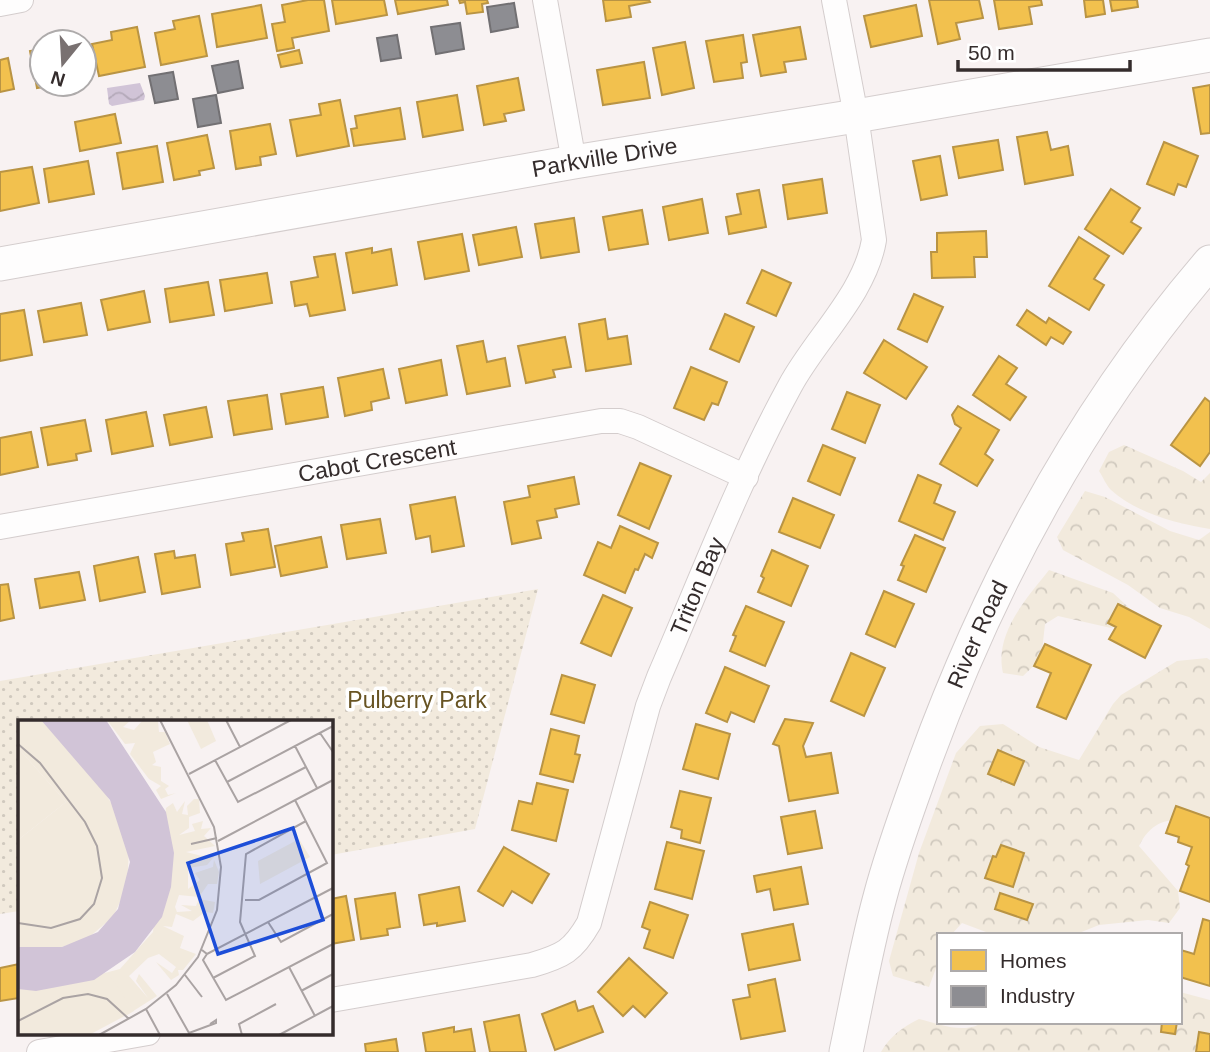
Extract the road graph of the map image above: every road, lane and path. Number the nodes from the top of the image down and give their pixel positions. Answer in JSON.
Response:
{"nodes":[{"id":1,"x":21,"y":0,"type":"edge"},
{"id":2,"x":545,"y":0,"type":"edge"},
{"id":3,"x":834,"y":0,"type":"edge"},
{"id":4,"x":0,"y":4,"type":"edge"},
{"id":5,"x":1210,"y":55,"type":"edge"},
{"id":6,"x":856,"y":116,"type":"junction"},
{"id":7,"x":574,"y":162,"type":"junction"},
{"id":8,"x":1210,"y":262,"type":"edge"},
{"id":9,"x":0,"y":264,"type":"edge"},
{"id":10,"x":746,"y":477,"type":"junction"},
{"id":11,"x":0,"y":527,"type":"edge"},
{"id":12,"x":332,"y":1000,"type":"edge"},
{"id":13,"x":142,"y":1034,"type":"edge"},
{"id":14,"x":39,"y":1052,"type":"edge"},
{"id":15,"x":846,"y":1052,"type":"edge"}],
"edges":[{"from":1,"to":4,"type":"street"},
{"from":2,"to":7,"type":"street"},
{"from":3,"to":6,"type":"street","name":"Triton Bay"},
{"from":5,"to":6,"type":"street","name":"Parkville Drive"},
{"from":6,"to":7,"type":"street","name":"Parkville Drive"},
{"from":6,"to":10,"type":"street","name":"Triton Bay"},
{"from":7,"to":9,"type":"street","name":"Parkville Drive"},
{"from":8,"to":15,"type":"street","name":"River Road"},
{"from":10,"to":11,"type":"street","name":"Cabot Crescent"},
{"from":10,"to":12,"type":"street","name":"Triton Bay"},
{"from":13,"to":14,"type":"street"}]}
